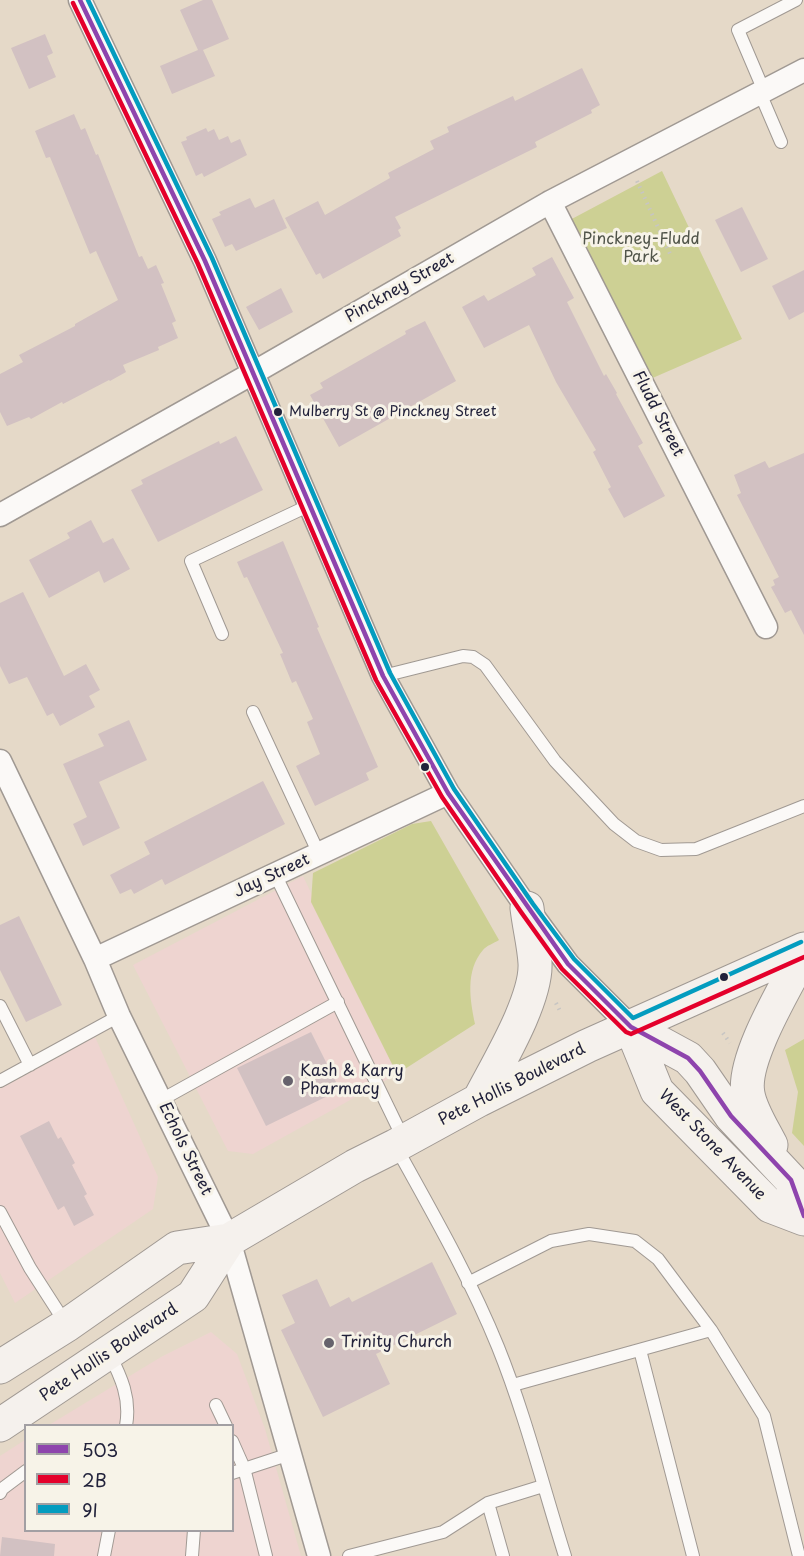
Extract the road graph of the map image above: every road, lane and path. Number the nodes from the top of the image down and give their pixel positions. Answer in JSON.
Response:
{"nodes":[{"id":1,"x":80,"y":0,"type":"edge"},
{"id":2,"x":796,"y":0,"type":"edge"},
{"id":3,"x":804,"y":70,"type":"edge"},
{"id":4,"x":762,"y":92,"type":"junction"},
{"id":5,"x":782,"y":142,"type":"dead end"},
{"id":6,"x":628,"y":161,"type":"junction"},
{"id":7,"x":550,"y":202,"type":"junction"},
{"id":8,"x":671,"y":256,"type":"dead end"},
{"id":9,"x":254,"y":373,"type":"junction"},
{"id":10,"x":310,"y":505,"type":"junction"},
{"id":11,"x":0,"y":515,"type":"edge"},
{"id":12,"x":766,"y":627,"type":"dead end"},
{"id":13,"x":222,"y":634,"type":"dead end"},
{"id":14,"x":383,"y":676,"type":"junction"},
{"id":15,"x":253,"y":712,"type":"dead end"},
{"id":16,"x":0,"y":760,"type":"edge"},
{"id":17,"x":448,"y":793,"type":"junction"},
{"id":18,"x":804,"y":806,"type":"edge"},
{"id":19,"x":318,"y":854,"type":"junction"},
{"id":20,"x":275,"y":874,"type":"junction"},
{"id":21,"x":527,"y":908,"type":"junction"},
{"id":22,"x":804,"y":951,"type":"edge"},
{"id":23,"x":95,"y":958,"type":"junction"},
{"id":24,"x":338,"y":1002,"type":"junction"},
{"id":25,"x":0,"y":1006,"type":"edge"},
{"id":26,"x":118,"y":1016,"type":"junction"},
{"id":27,"x":631,"y":1027,"type":"junction"},
{"id":28,"x":30,"y":1065,"type":"junction"},
{"id":29,"x":0,"y":1081,"type":"edge"},
{"id":30,"x":161,"y":1100,"type":"junction"},
{"id":31,"x":479,"y":1100,"type":"junction"},
{"id":32,"x":400,"y":1143,"type":"junction"},
{"id":33,"x":791,"y":1180,"type":"junction"},
{"id":34,"x":0,"y":1212,"type":"edge"},
{"id":35,"x":804,"y":1218,"type":"edge"},
{"id":36,"x":229,"y":1240,"type":"junction"},
{"id":37,"x":468,"y":1283,"type":"junction"},
{"id":38,"x":67,"y":1324,"type":"junction"},
{"id":39,"x":711,"y":1330,"type":"junction"},
{"id":40,"x":640,"y":1350,"type":"junction"},
{"id":41,"x":109,"y":1352,"type":"junction"},
{"id":42,"x":0,"y":1367,"type":"edge"},
{"id":43,"x":513,"y":1385,"type":"junction"},
{"id":44,"x":216,"y":1405,"type":"dead end"},
{"id":45,"x":126,"y":1424,"type":"edge"},
{"id":46,"x":226,"y":1424,"type":"edge"},
{"id":47,"x":0,"y":1425,"type":"edge"},
{"id":48,"x":234,"y":1451,"type":"edge"},
{"id":49,"x":290,"y":1454,"type":"junction"},
{"id":50,"x":238,"y":1470,"type":"edge"},
{"id":51,"x":24,"y":1472,"type":"edge"},
{"id":52,"x":543,"y":1486,"type":"junction"},
{"id":53,"x":0,"y":1493,"type":"edge"},
{"id":54,"x":488,"y":1503,"type":"junction"},
{"id":55,"x":109,"y":1532,"type":"edge"},
{"id":56,"x":195,"y":1532,"type":"edge"},
{"id":57,"x":379,"y":1552,"type":"edge"},
{"id":58,"x":104,"y":1556,"type":"edge"},
{"id":59,"x":192,"y":1556,"type":"edge"},
{"id":60,"x":267,"y":1556,"type":"edge"},
{"id":61,"x":319,"y":1556,"type":"edge"},
{"id":62,"x":349,"y":1556,"type":"edge"},
{"id":63,"x":503,"y":1556,"type":"edge"},
{"id":64,"x":565,"y":1556,"type":"edge"},
{"id":65,"x":693,"y":1556,"type":"edge"},
{"id":66,"x":799,"y":1556,"type":"edge"}],
"edges":[{"from":1,"to":9,"type":"street"},
{"from":2,"to":4,"type":"lane"},
{"from":3,"to":4,"type":"street","name":"Pinckney Street"},
{"from":4,"to":5,"type":"lane"},
{"from":4,"to":6,"type":"street","name":"Pinckney Street"},
{"from":6,"to":7,"type":"street","name":"Pinckney Street"},
{"from":6,"to":8,"type":"path"},
{"from":7,"to":9,"type":"street","name":"Pinckney Street"},
{"from":7,"to":12,"type":"street","name":"Fludd Street"},
{"from":9,"to":10,"type":"street"},
{"from":9,"to":11,"type":"street","name":"Pinckney Street"},
{"from":10,"to":13,"type":"lane"},
{"from":10,"to":14,"type":"street"},
{"from":14,"to":17,"type":"street"},
{"from":14,"to":18,"type":"lane"},
{"from":15,"to":19,"type":"lane"},
{"from":16,"to":23,"type":"street","name":"Echols Street"},
{"from":17,"to":19,"type":"street","name":"Jay Street"},
{"from":17,"to":21,"type":"street"},
{"from":19,"to":20,"type":"street","name":"Jay Street"},
{"from":20,"to":23,"type":"street","name":"Jay Street"},
{"from":20,"to":24,"type":"lane"},
{"from":21,"to":27,"type":"street"},
{"from":21,"to":31,"type":"main road"},
{"from":22,"to":27,"type":"main road","name":"Pete Hollis Boulevard"},
{"from":22,"to":33,"type":"main road"},
{"from":23,"to":26,"type":"street","name":"Echols Street"},
{"from":24,"to":30,"type":"lane"},
{"from":24,"to":32,"type":"lane"},
{"from":25,"to":28,"type":"lane"},
{"from":26,"to":28,"type":"lane"},
{"from":26,"to":30,"type":"street","name":"Echols Street"},
{"from":27,"to":31,"type":"main road","name":"Pete Hollis Boulevard"},
{"from":27,"to":33,"type":"main road","name":"West Stone Avenue"},
{"from":27,"to":35,"type":"main road","name":"West Stone Avenue"},
{"from":28,"to":29,"type":"lane"},
{"from":30,"to":36,"type":"street","name":"Echols Street"},
{"from":31,"to":32,"type":"main road","name":"Pete Hollis Boulevard"},
{"from":32,"to":36,"type":"main road","name":"Pete Hollis Boulevard"},
{"from":32,"to":37,"type":"lane"},
{"from":33,"to":35,"type":"main road","name":"West Stone Avenue"},
{"from":34,"to":38,"type":"lane"},
{"from":36,"to":38,"type":"main road","name":"Pete Hollis Boulevard"},
{"from":36,"to":41,"type":"main road","name":"Pete Hollis Boulevard"},
{"from":36,"to":49,"type":"street","name":"Echols Street"},
{"from":37,"to":39,"type":"lane"},
{"from":37,"to":43,"type":"lane"},
{"from":38,"to":42,"type":"main road","name":"Pete Hollis Boulevard"},
{"from":39,"to":40,"type":"lane"},
{"from":39,"to":66,"type":"lane"},
{"from":40,"to":43,"type":"lane"},
{"from":40,"to":65,"type":"lane"},
{"from":41,"to":45,"type":"lane"},
{"from":41,"to":47,"type":"main road","name":"Pete Hollis Boulevard"},
{"from":43,"to":52,"type":"lane"},
{"from":44,"to":46,"type":"lane"},
{"from":48,"to":50,"type":"lane"},
{"from":49,"to":50,"type":"lane"},
{"from":49,"to":61,"type":"street","name":"Echols Street"},
{"from":50,"to":60,"type":"lane"},
{"from":51,"to":53,"type":"lane"},
{"from":52,"to":54,"type":"lane"},
{"from":52,"to":64,"type":"lane"},
{"from":54,"to":57,"type":"lane"},
{"from":54,"to":63,"type":"lane"},
{"from":55,"to":58,"type":"lane"},
{"from":56,"to":59,"type":"lane"},
{"from":57,"to":62,"type":"lane"}]}
